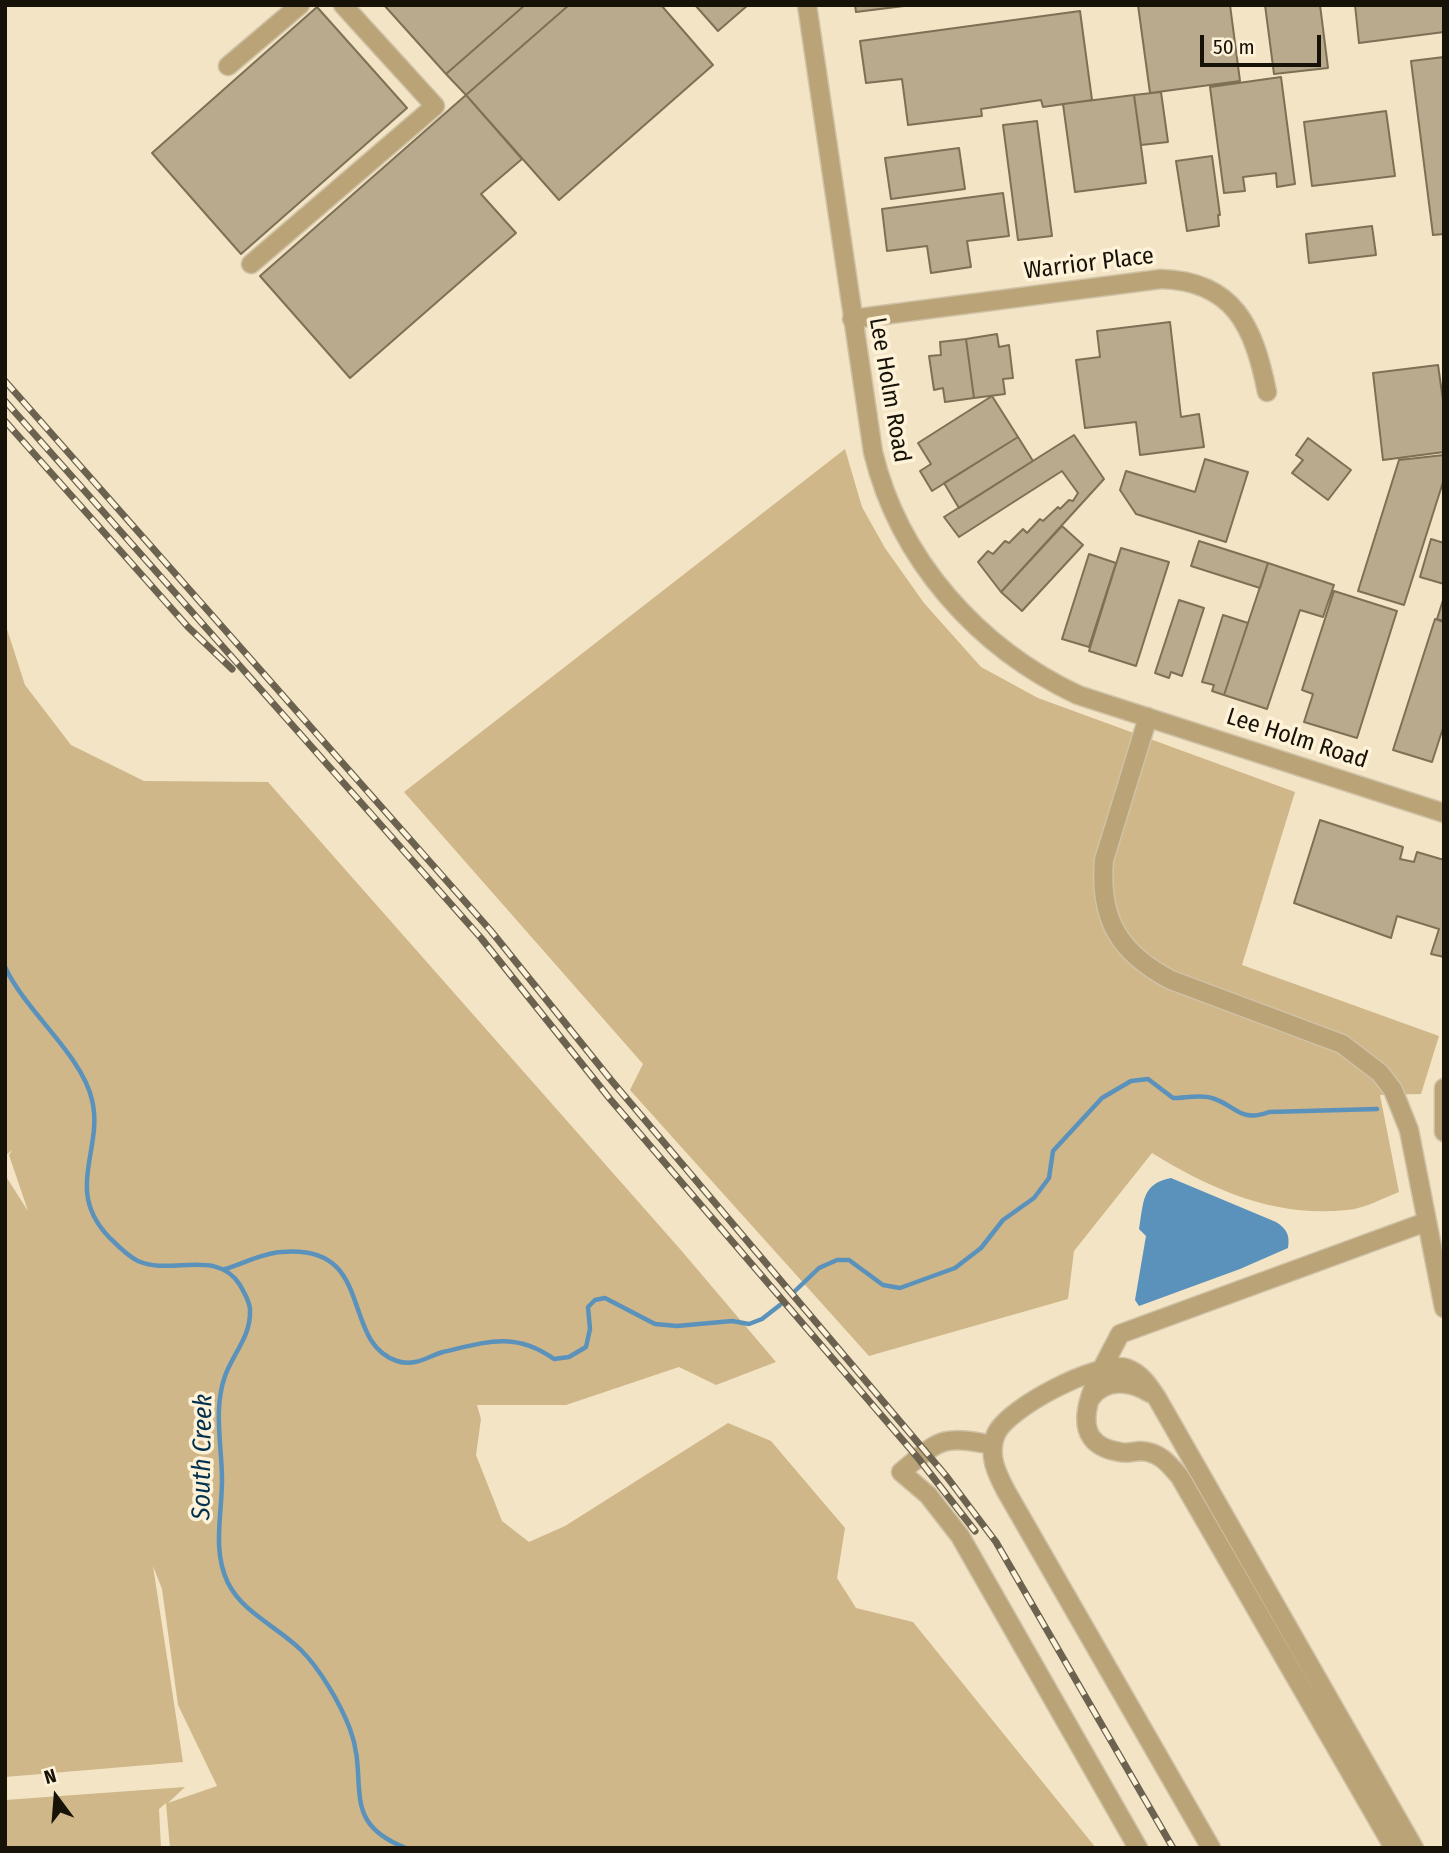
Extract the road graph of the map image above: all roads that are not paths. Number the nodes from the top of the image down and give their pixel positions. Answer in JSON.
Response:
{"nodes":[{"id":1,"x":300,"y":5,"type":"edge"},
{"id":2,"x":343,"y":5,"type":"edge"},
{"id":3,"x":807,"y":5,"type":"edge"},
{"id":4,"x":228,"y":66,"type":"dead end"},
{"id":5,"x":251,"y":264,"type":"dead end"},
{"id":6,"x":852,"y":319,"type":"junction"},
{"id":7,"x":1267,"y":392,"type":"dead end"},
{"id":8,"x":1148,"y":717,"type":"junction"},
{"id":9,"x":1444,"y":813,"type":"edge"},
{"id":10,"x":1444,"y":1088,"type":"edge"},
{"id":11,"x":1444,"y":1132,"type":"edge"},
{"id":12,"x":1426,"y":1222,"type":"junction"},
{"id":13,"x":1444,"y":1308,"type":"edge"},
{"id":14,"x":1104,"y":1367,"type":"junction"},
{"id":15,"x":1157,"y":1398,"type":"junction"},
{"id":16,"x":1087,"y":1404,"type":"junction"},
{"id":17,"x":993,"y":1445,"type":"junction"},
{"id":18,"x":1138,"y":1848,"type":"edge"},
{"id":19,"x":1211,"y":1848,"type":"edge"},
{"id":20,"x":1394,"y":1848,"type":"edge"},
{"id":21,"x":1414,"y":1848,"type":"edge"}],
"edges":[{"from":1,"to":4,"type":"street"},
{"from":2,"to":5,"type":"street"},
{"from":3,"to":6,"type":"street","name":"Lee Holm Road"},
{"from":6,"to":7,"type":"street","name":"Warrior Place"},
{"from":6,"to":8,"type":"street","name":"Lee Holm Road"},
{"from":8,"to":9,"type":"street","name":"Lee Holm Road"},
{"from":8,"to":12,"type":"street"},
{"from":10,"to":11,"type":"street"},
{"from":12,"to":13,"type":"street"},
{"from":12,"to":14,"type":"street"},
{"from":14,"to":15,"type":"street"},
{"from":14,"to":16,"type":"street"},
{"from":14,"to":17,"type":"street"},
{"from":15,"to":16,"type":"street"},
{"from":15,"to":21,"type":"street"},
{"from":16,"to":20,"type":"street"},
{"from":17,"to":18,"type":"street"},
{"from":17,"to":19,"type":"street"}]}
